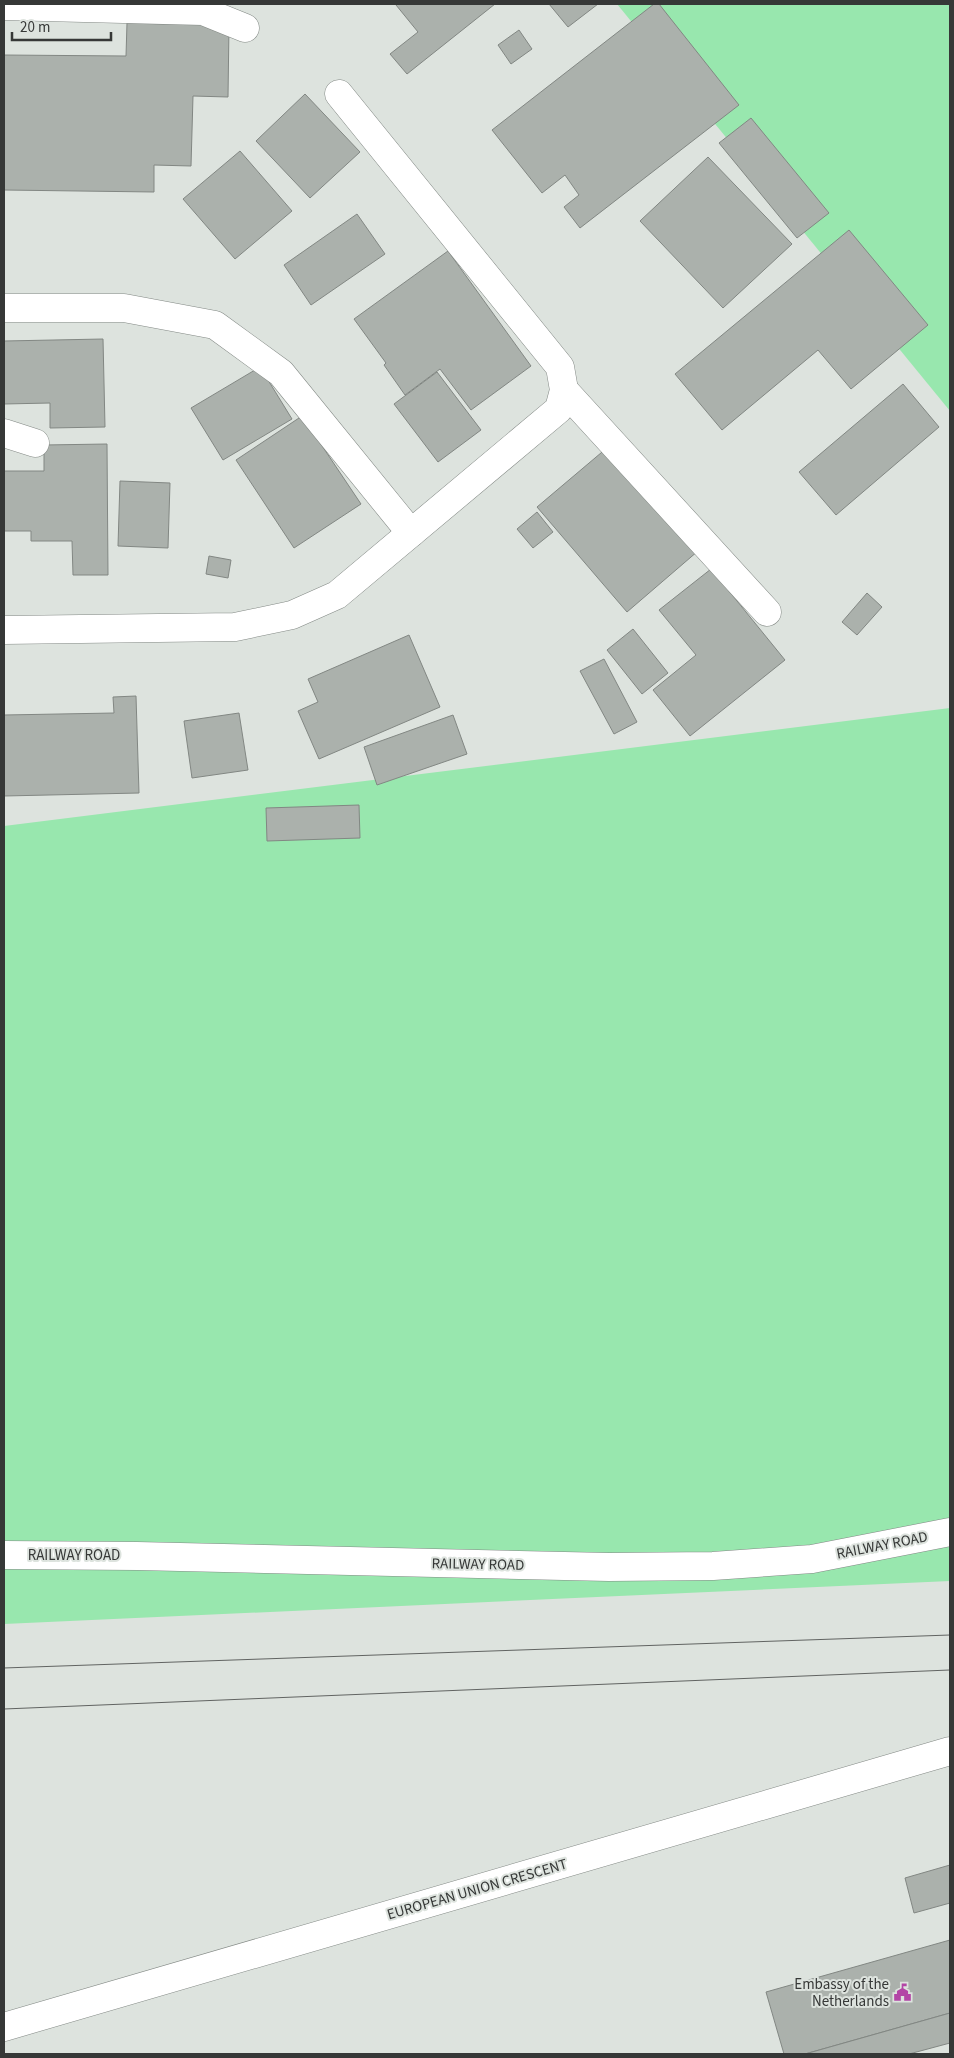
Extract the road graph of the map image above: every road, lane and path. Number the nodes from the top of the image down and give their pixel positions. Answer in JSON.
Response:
{"nodes":[{"id":1,"x":4,"y":6,"type":"edge"},
{"id":2,"x":245,"y":28,"type":"dead end"},
{"id":3,"x":338,"y":94,"type":"dead end"},
{"id":4,"x":4,"y":308,"type":"edge"},
{"id":5,"x":564,"y":390,"type":"junction"},
{"id":6,"x":4,"y":434,"type":"edge"},
{"id":7,"x":35,"y":443,"type":"dead end"},
{"id":8,"x":411,"y":533,"type":"junction"},
{"id":9,"x":767,"y":612,"type":"dead end"},
{"id":10,"x":4,"y":630,"type":"edge"},
{"id":11,"x":950,"y":1532,"type":"edge"},
{"id":12,"x":4,"y":1555,"type":"edge"},
{"id":13,"x":950,"y":1752,"type":"edge"},
{"id":14,"x":4,"y":2026,"type":"edge"}],
"edges":[{"from":1,"to":2,"type":"street"},
{"from":3,"to":5,"type":"street"},
{"from":4,"to":8,"type":"street"},
{"from":5,"to":8,"type":"street"},
{"from":5,"to":9,"type":"street"},
{"from":6,"to":7,"type":"street"},
{"from":8,"to":10,"type":"street"},
{"from":11,"to":12,"type":"street","name":"RAILWAY ROAD"},
{"from":13,"to":14,"type":"street","name":"EUROPEAN UNION CRESCENT"}]}
